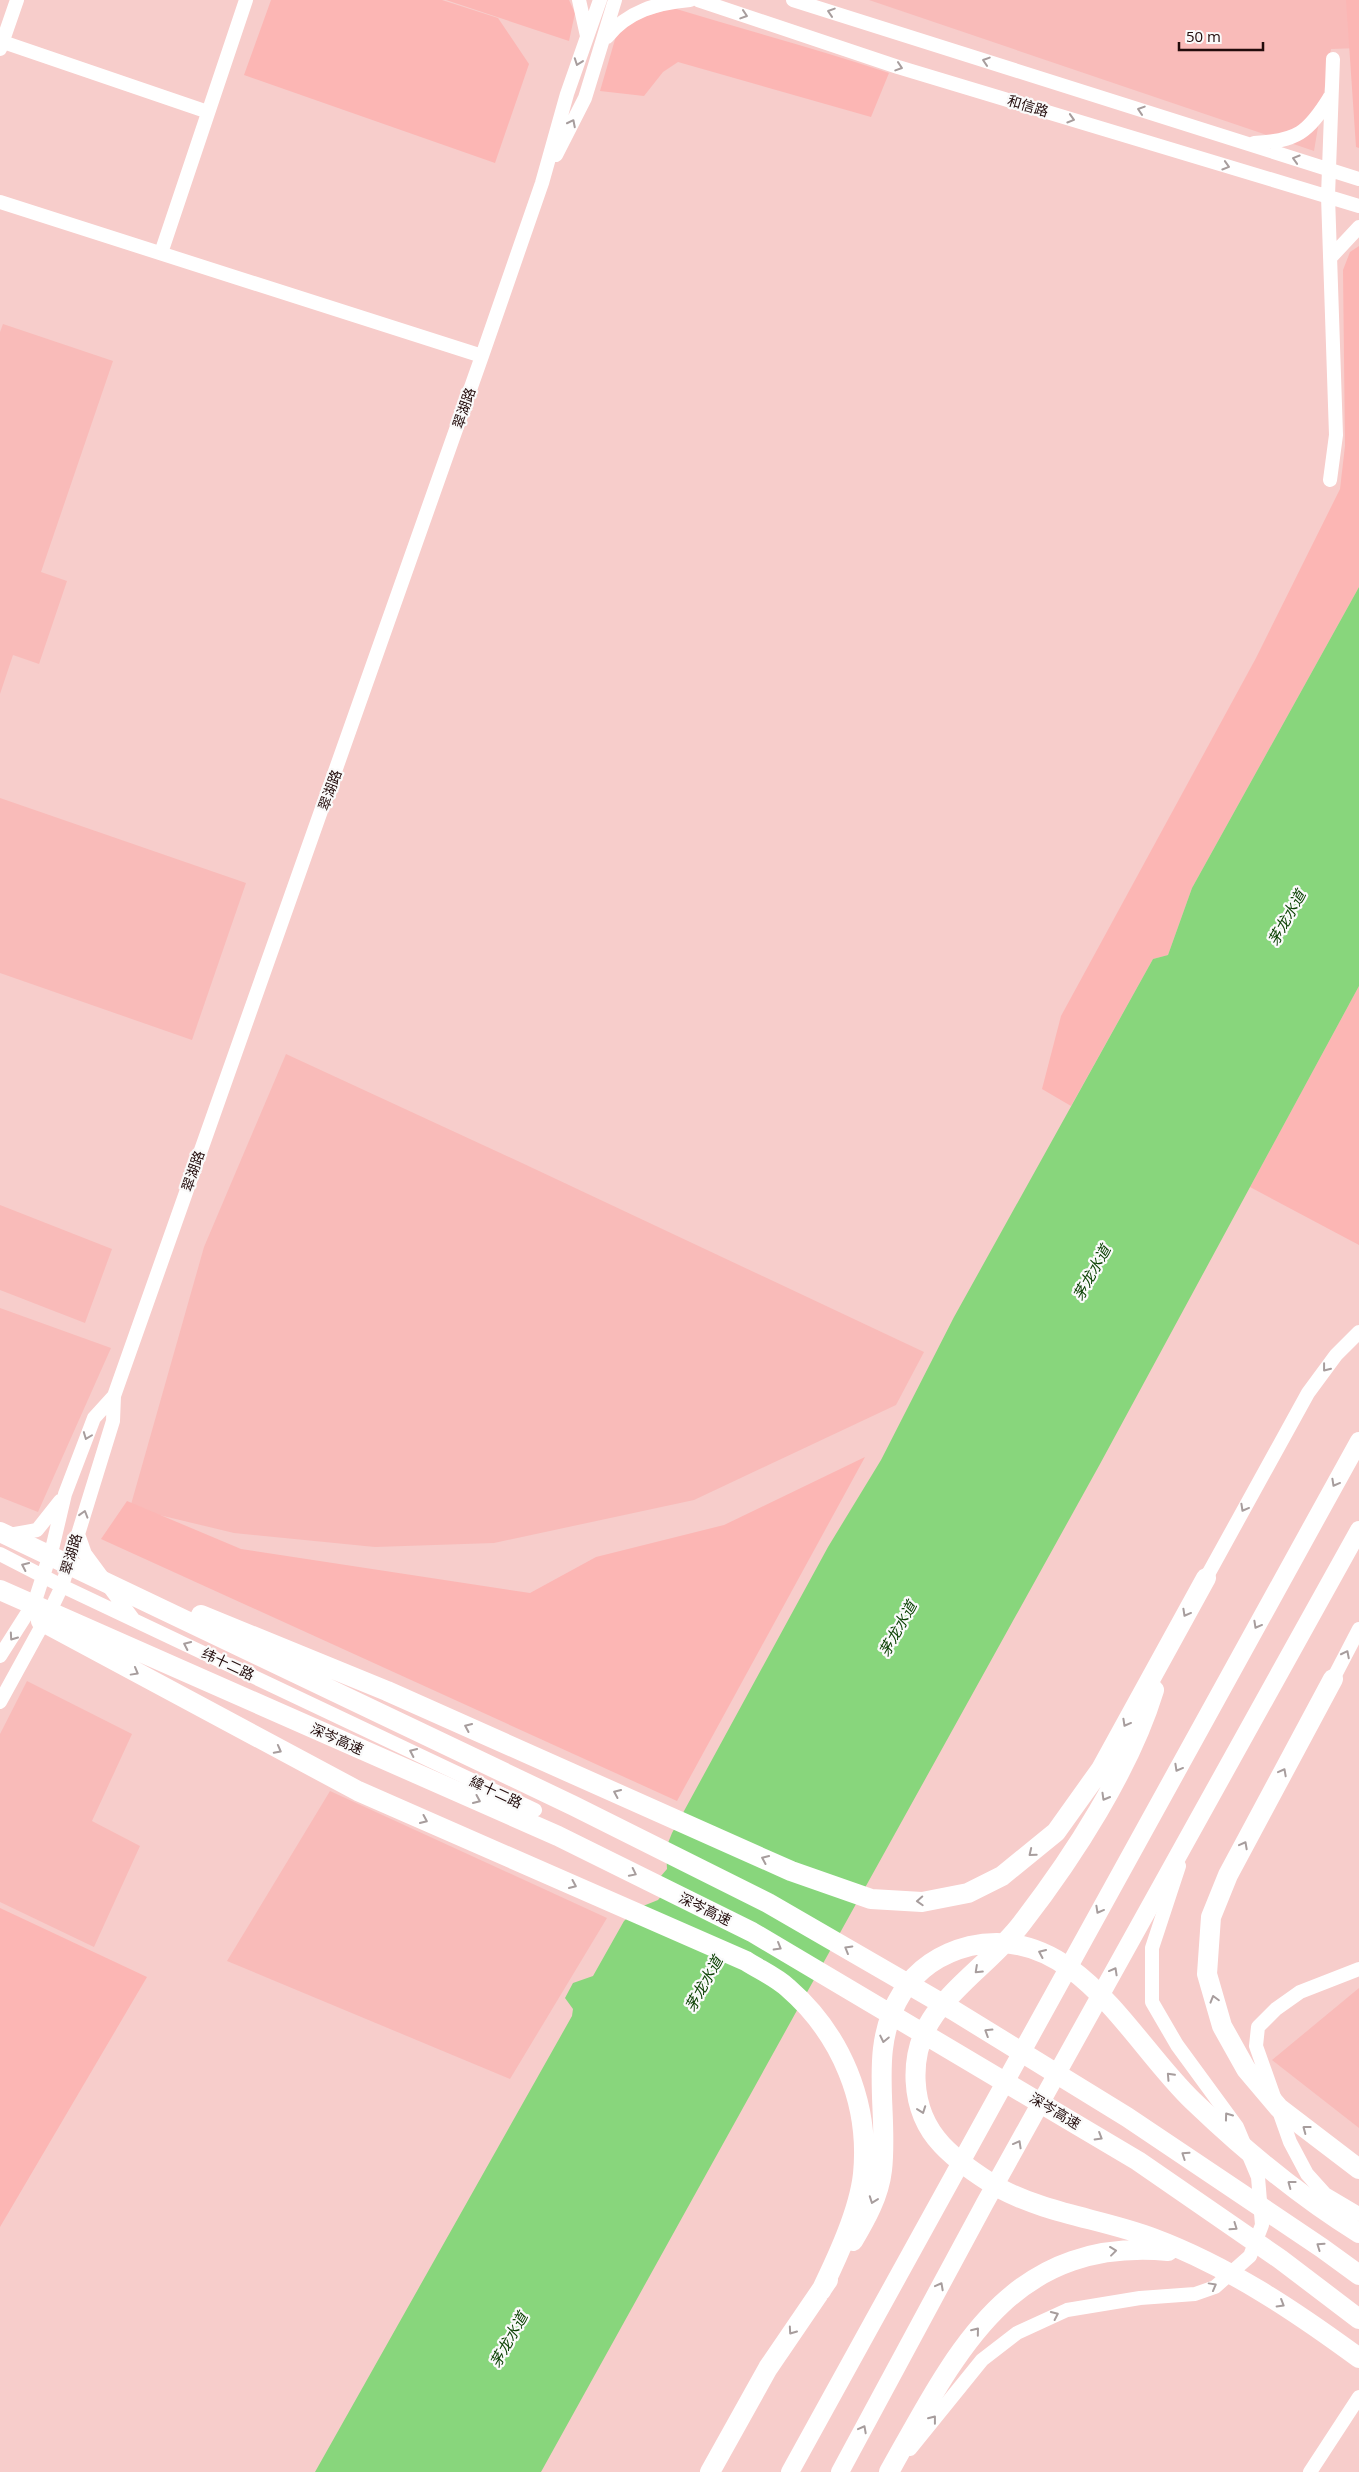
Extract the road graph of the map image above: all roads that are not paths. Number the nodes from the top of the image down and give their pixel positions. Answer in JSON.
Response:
{"nodes":[{"id":1,"x":17,"y":0,"type":"edge"},
{"id":2,"x":246,"y":0,"type":"edge"},
{"id":3,"x":579,"y":0,"type":"edge"},
{"id":4,"x":600,"y":0,"type":"edge"},
{"id":5,"x":615,"y":0,"type":"edge"},
{"id":6,"x":690,"y":0,"type":"edge"},
{"id":7,"x":698,"y":0,"type":"edge"},
{"id":8,"x":793,"y":0,"type":"edge"},
{"id":9,"x":587,"y":38,"type":"junction"},
{"id":10,"x":603,"y":42,"type":"junction"},
{"id":11,"x":2,"y":46,"type":"edge"},
{"id":12,"x":1333,"y":59,"type":"dead end"},
{"id":13,"x":1332,"y":94,"type":"junction"},
{"id":14,"x":208,"y":112,"type":"junction"},
{"id":15,"x":1246,"y":144,"type":"junction"},
{"id":16,"x":1329,"y":169,"type":"junction"},
{"id":17,"x":1359,"y":179,"type":"edge"},
{"id":18,"x":542,"y":182,"type":"junction"},
{"id":19,"x":1328,"y":196,"type":"junction"},
{"id":20,"x":0,"y":202,"type":"edge"},
{"id":21,"x":1359,"y":206,"type":"edge"},
{"id":22,"x":1359,"y":227,"type":"edge"},
{"id":23,"x":161,"y":253,"type":"junction"},
{"id":24,"x":1330,"y":257,"type":"junction"},
{"id":25,"x":482,"y":356,"type":"junction"},
{"id":26,"x":1330,"y":480,"type":"dead end"},
{"id":27,"x":1357,"y":1336,"type":"edge"},
{"id":28,"x":114,"y":1396,"type":"junction"},
{"id":29,"x":1359,"y":1441,"type":"edge"},
{"id":30,"x":64,"y":1494,"type":"junction"},
{"id":31,"x":1359,"y":1530,"type":"edge"},
{"id":32,"x":78,"y":1534,"type":"junction"},
{"id":33,"x":6,"y":1536,"type":"edge"},
{"id":34,"x":0,"y":1554,"type":"edge"},
{"id":35,"x":44,"y":1575,"type":"junction"},
{"id":36,"x":1206,"y":1578,"type":"joint"},
{"id":37,"x":0,"y":1585,"type":"edge"},
{"id":38,"x":62,"y":1586,"type":"junction"},
{"id":39,"x":0,"y":1590,"type":"edge"},
{"id":40,"x":0,"y":1598,"type":"edge"},
{"id":41,"x":35,"y":1601,"type":"junction"},
{"id":42,"x":51,"y":1609,"type":"junction"},
{"id":43,"x":134,"y":1620,"type":"junction"},
{"id":44,"x":1359,"y":1629,"type":"edge"},
{"id":45,"x":1167,"y":1649,"type":"junction"},
{"id":46,"x":0,"y":1656,"type":"edge"},
{"id":47,"x":167,"y":1664,"type":"junction"},
{"id":48,"x":18,"y":1669,"type":"junction"},
{"id":49,"x":1333,"y":1679,"type":"joint"},
{"id":50,"x":0,"y":1702,"type":"edge"},
{"id":51,"x":457,"y":1773,"type":"junction"},
{"id":52,"x":535,"y":1810,"type":"dead end"},
{"id":53,"x":1193,"y":1830,"type":"junction"},
{"id":54,"x":1359,"y":1969,"type":"edge"},
{"id":55,"x":1359,"y":2169,"type":"edge"},
{"id":56,"x":1359,"y":2214,"type":"edge"},
{"id":57,"x":857,"y":2220,"type":"junction"},
{"id":58,"x":1359,"y":2232,"type":"edge"},
{"id":59,"x":1224,"y":2270,"type":"junction"},
{"id":60,"x":1359,"y":2275,"type":"edge"},
{"id":61,"x":1359,"y":2319,"type":"edge"},
{"id":62,"x":1359,"y":2358,"type":"edge"},
{"id":63,"x":1359,"y":2397,"type":"edge"},
{"id":64,"x":710,"y":2472,"type":"edge"},
{"id":65,"x":790,"y":2472,"type":"edge"},
{"id":66,"x":840,"y":2472,"type":"edge"},
{"id":67,"x":889,"y":2472,"type":"edge"},
{"id":68,"x":893,"y":2472,"type":"edge"},
{"id":69,"x":1310,"y":2472,"type":"edge"}],
"edges":[{"from":1,"to":11,"type":"street"},
{"from":2,"to":14,"type":"street"},
{"from":3,"to":9,"type":"street"},
{"from":4,"to":9,"type":"street","name":"翠湖路"},
{"from":5,"to":10,"type":"street","name":"翠湖路"},
{"from":6,"to":10,"type":"street"},
{"from":7,"to":19,"type":"street","name":"和信路","one_way":true},
{"from":15,"to":8,"type":"street","one_way":true},
{"from":9,"to":18,"type":"street","name":"翠湖路","one_way":true},
{"from":18,"to":10,"type":"street","name":"翠湖路","one_way":true},
{"from":11,"to":14,"type":"street"},
{"from":12,"to":13,"type":"street"},
{"from":13,"to":15,"type":"street"},
{"from":13,"to":16,"type":"street"},
{"from":14,"to":23,"type":"street"},
{"from":16,"to":15,"type":"street","one_way":true},
{"from":16,"to":17,"type":"street"},
{"from":16,"to":19,"type":"street"},
{"from":18,"to":25,"type":"street","name":"翠湖路"},
{"from":19,"to":21,"type":"street","name":"和信路"},
{"from":19,"to":24,"type":"street"},
{"from":20,"to":23,"type":"street"},
{"from":22,"to":24,"type":"street"},
{"from":23,"to":25,"type":"street"},
{"from":24,"to":26,"type":"street"},
{"from":25,"to":28,"type":"street","name":"翠湖路"},
{"from":27,"to":36,"type":"street","one_way":true},
{"from":28,"to":30,"type":"street","name":"翠湖路","one_way":true},
{"from":32,"to":28,"type":"street","name":"翠湖路","one_way":true},
{"from":29,"to":65,"type":"main road","one_way":true},
{"from":30,"to":33,"type":"street"},
{"from":30,"to":35,"type":"street","name":"翠湖路"},
{"from":31,"to":53,"type":"main road"},
{"from":32,"to":38,"type":"street","name":"翠湖路"},
{"from":32,"to":43,"type":"street"},
{"from":45,"to":33,"type":"highway","one_way":true},
{"from":60,"to":33,"type":"highway","one_way":true},
{"from":35,"to":34,"type":"street","name":"纬十二路","one_way":true},
{"from":35,"to":38,"type":"street","name":"纬十二路"},
{"from":35,"to":41,"type":"street","name":"翠湖路"},
{"from":36,"to":45,"type":"highway","one_way":true},
{"from":37,"to":41,"type":"street"},
{"from":38,"to":42,"type":"street","name":"翠湖路"},
{"from":38,"to":43,"type":"street","name":"纬十二路"},
{"from":39,"to":61,"type":"highway","name":"深岑高速","one_way":true},
{"from":40,"to":57,"type":"highway","one_way":true},
{"from":41,"to":42,"type":"street"},
{"from":41,"to":46,"type":"street","name":"翠湖路","one_way":true},
{"from":42,"to":47,"type":"street"},
{"from":42,"to":48,"type":"street","name":"翠湖路"},
{"from":51,"to":43,"type":"street","name":"纬十二路","one_way":true},
{"from":49,"to":44,"type":"street","one_way":true},
{"from":45,"to":59,"type":"highway","one_way":true},
{"from":47,"to":48,"type":"street"},
{"from":47,"to":51,"type":"street"},
{"from":48,"to":50,"type":"street","name":"翠湖路"},
{"from":55,"to":49,"type":"highway","one_way":true},
{"from":51,"to":52,"type":"street","name":"緯十二路"},
{"from":66,"to":53,"type":"main road","one_way":true},
{"from":68,"to":53,"type":"street","one_way":true},
{"from":54,"to":56,"type":"street"},
{"from":58,"to":57,"type":"highway","one_way":true},
{"from":57,"to":64,"type":"highway","one_way":true},
{"from":59,"to":62,"type":"highway","one_way":true},
{"from":67,"to":59,"type":"highway","one_way":true},
{"from":63,"to":69,"type":"street"}]}
